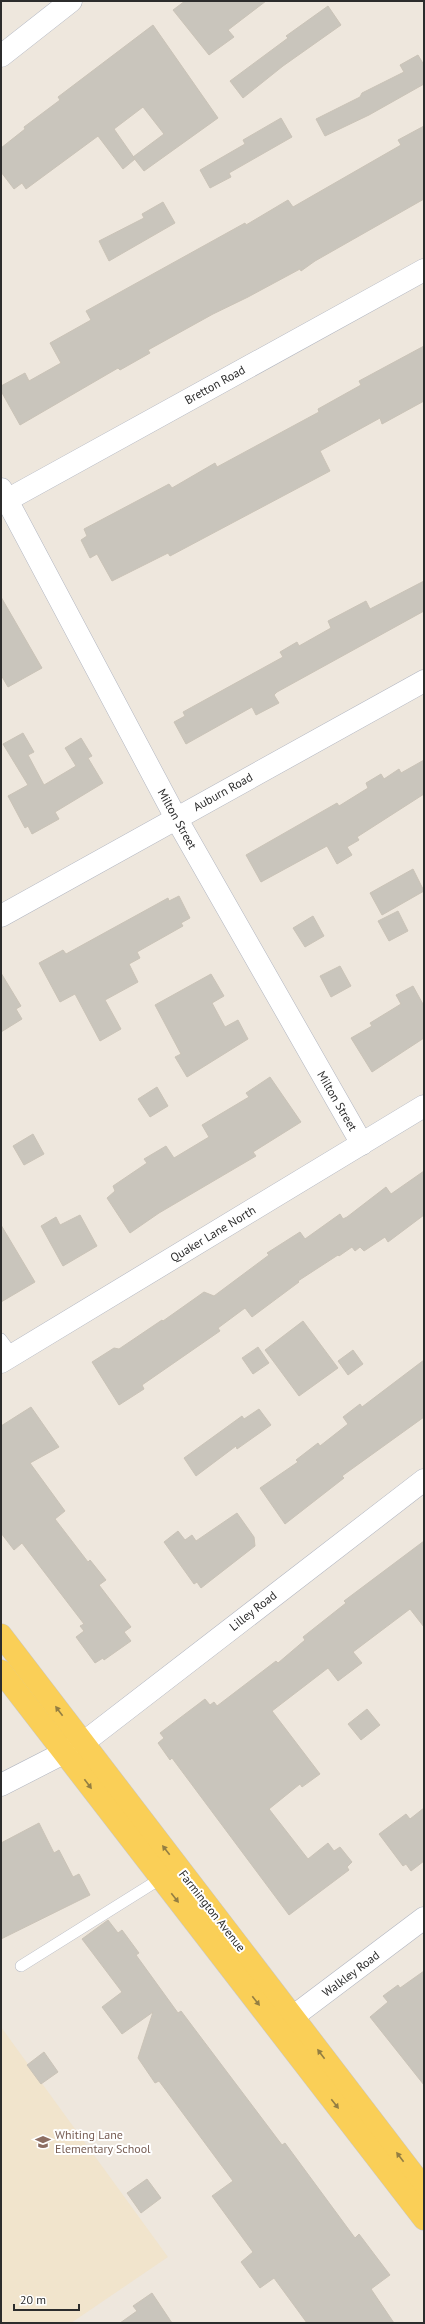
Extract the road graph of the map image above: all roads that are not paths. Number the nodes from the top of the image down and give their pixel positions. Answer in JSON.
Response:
{"nodes":[{"id":1,"x":71,"y":1,"type":"edge"},
{"id":2,"x":1,"y":56,"type":"edge"},
{"id":3,"x":424,"y":270,"type":"edge"},
{"id":4,"x":4,"y":495,"type":"edge"},
{"id":5,"x":424,"y":681,"type":"edge"},
{"id":6,"x":176,"y":818,"type":"junction"},
{"id":7,"x":1,"y":916,"type":"edge"},
{"id":8,"x":424,"y":1106,"type":"edge"},
{"id":9,"x":362,"y":1144,"type":"junction"},
{"id":10,"x":5,"y":1352,"type":"edge"},
{"id":11,"x":424,"y":1480,"type":"edge"},
{"id":12,"x":1,"y":1635,"type":"edge"},
{"id":13,"x":1,"y":1671,"type":"edge"},
{"id":14,"x":83,"y":1742,"type":"junction"},
{"id":15,"x":64,"y":1753,"type":"junction"},
{"id":16,"x":1,"y":1785,"type":"edge"},
{"id":17,"x":160,"y":1879,"type":"junction"},
{"id":18,"x":424,"y":1918,"type":"edge"},
{"id":19,"x":20,"y":1966,"type":"dead end"},
{"id":20,"x":285,"y":2023,"type":"junction"},
{"id":21,"x":424,"y":2188,"type":"edge"},
{"id":22,"x":424,"y":2219,"type":"edge"}],
"edges":[{"from":1,"to":2,"type":"street"},
{"from":3,"to":4,"type":"street","name":"Bretton Road"},
{"from":4,"to":6,"type":"street","name":"Milton Street"},
{"from":5,"to":6,"type":"street","name":"Auburn Road"},
{"from":6,"to":7,"type":"street","name":"Auburn Road"},
{"from":6,"to":9,"type":"street","name":"Milton Street"},
{"from":8,"to":9,"type":"street","name":"Quaker Lane North"},
{"from":9,"to":10,"type":"street","name":"Quaker Lane North"},
{"from":11,"to":14,"type":"street","name":"Lilley Road"},
{"from":14,"to":12,"type":"main road","name":"Farmington Avenue","one_way":true},
{"from":13,"to":15,"type":"main road","name":"Farmington Avenue"},
{"from":14,"to":15,"type":"street","name":"Lilley Road"},
{"from":20,"to":14,"type":"main road","name":"Farmington Avenue","one_way":true},
{"from":15,"to":16,"type":"street","name":"Lilley Road"},
{"from":15,"to":17,"type":"main road","name":"Farmington Avenue","one_way":true},
{"from":17,"to":19,"type":"lane"},
{"from":17,"to":20,"type":"main road","name":"Farmington Avenue","one_way":true},
{"from":18,"to":20,"type":"street","name":"Walkley Road"},
{"from":21,"to":20,"type":"main road","name":"Farmington Avenue","one_way":true},
{"from":20,"to":22,"type":"main road","name":"Farmington Avenue","one_way":true}]}
